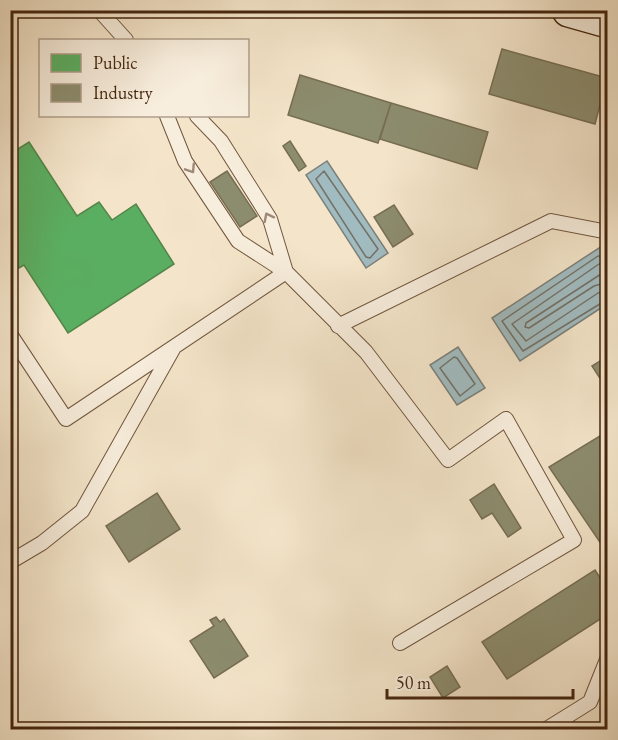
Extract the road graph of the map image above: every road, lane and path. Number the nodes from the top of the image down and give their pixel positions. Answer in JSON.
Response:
{"nodes":[{"id":1,"x":99,"y":10,"type":"edge"},
{"id":2,"x":569,"y":10,"type":"edge"},
{"id":3,"x":608,"y":21,"type":"edge"},
{"id":4,"x":125,"y":39,"type":"edge"},
{"id":5,"x":167,"y":117,"type":"edge"},
{"id":6,"x":198,"y":117,"type":"edge"},
{"id":7,"x":608,"y":232,"type":"edge"},
{"id":8,"x":286,"y":272,"type":"junction"},
{"id":9,"x":338,"y":326,"type":"junction"},
{"id":10,"x":10,"y":334,"type":"edge"},
{"id":11,"x":175,"y":347,"type":"junction"},
{"id":12,"x":10,"y":562,"type":"edge"},
{"id":13,"x":400,"y":643,"type":"dead end"},
{"id":14,"x":608,"y":657,"type":"edge"},
{"id":15,"x":545,"y":729,"type":"edge"}],
"edges":[{"from":1,"to":4,"type":"lane"},
{"from":2,"to":3,"type":"main road"},
{"from":5,"to":8,"type":"lane","one_way":true},
{"from":8,"to":6,"type":"lane","one_way":true},
{"from":7,"to":9,"type":"lane"},
{"from":8,"to":9,"type":"lane"},
{"from":8,"to":11,"type":"lane"},
{"from":9,"to":13,"type":"lane"},
{"from":10,"to":11,"type":"lane"},
{"from":11,"to":12,"type":"lane"},
{"from":14,"to":15,"type":"lane"}]}
